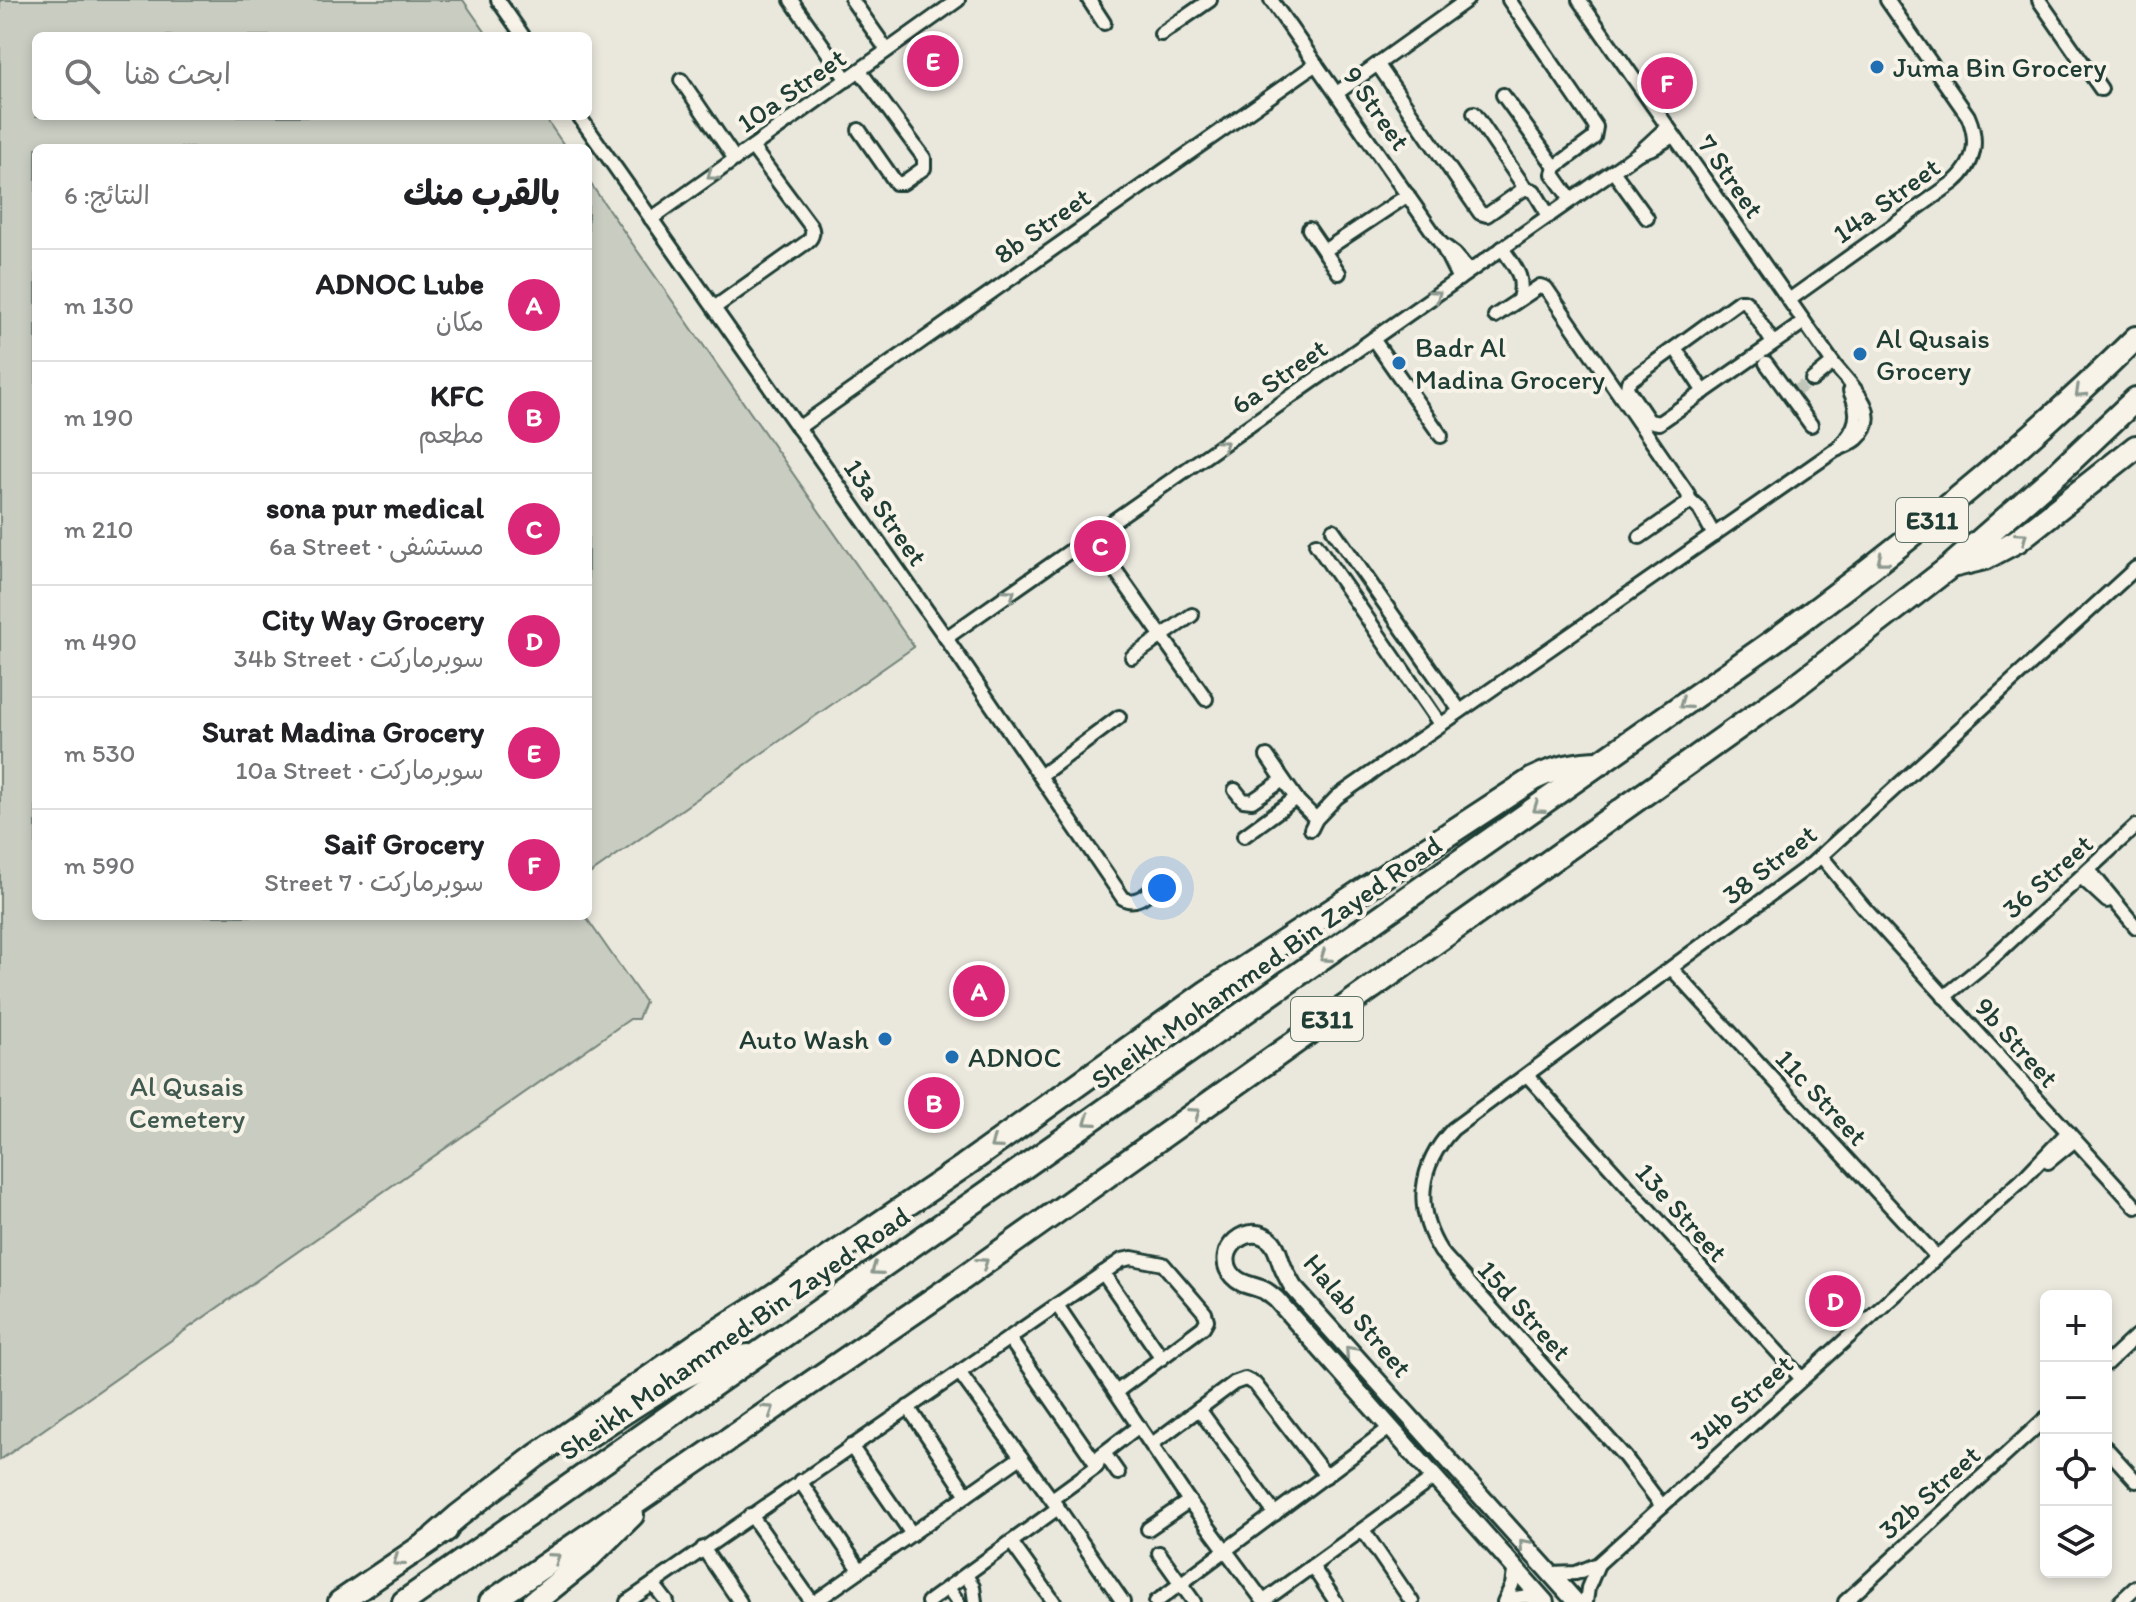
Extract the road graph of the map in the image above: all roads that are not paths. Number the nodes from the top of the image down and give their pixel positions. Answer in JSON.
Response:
{"nodes":[{"id":1,"x":791,"y":0,"type":"edge"},
{"id":2,"x":852,"y":0,"type":"edge"},
{"id":3,"x":958,"y":0,"type":"edge"},
{"id":4,"x":1089,"y":0,"type":"edge"},
{"id":5,"x":1210,"y":0,"type":"edge"},
{"id":6,"x":1271,"y":0,"type":"edge"},
{"id":7,"x":1467,"y":0,"type":"edge"},
{"id":8,"x":1509,"y":0,"type":"edge"},
{"id":9,"x":1579,"y":0,"type":"edge"},
{"id":10,"x":1887,"y":0,"type":"edge"},
{"id":11,"x":2039,"y":0,"type":"edge"},
{"id":12,"x":505,"y":2,"type":"edge"},
{"id":13,"x":1104,"y":23,"type":"dead end"},
{"id":14,"x":521,"y":32,"type":"edge"},
{"id":15,"x":1161,"y":34,"type":"dead end"},
{"id":16,"x":887,"y":50,"type":"junction"},
{"id":17,"x":1316,"y":64,"type":"junction"},
{"id":18,"x":1378,"y":65,"type":"junction"},
{"id":19,"x":860,"y":71,"type":"junction"},
{"id":20,"x":681,"y":80,"type":"dead end"},
{"id":21,"x":847,"y":80,"type":"junction"},
{"id":22,"x":2101,"y":89,"type":"dead end"},
{"id":23,"x":1337,"y":93,"type":"junction"},
{"id":24,"x":1503,"y":95,"type":"dead end"},
{"id":25,"x":1474,"y":113,"type":"dead end"},
{"id":26,"x":582,"y":120,"type":"edge"},
{"id":27,"x":859,"y":130,"type":"dead end"},
{"id":28,"x":1670,"y":131,"type":"junction"},
{"id":29,"x":752,"y":147,"type":"junction"},
{"id":30,"x":735,"y":159,"type":"junction"},
{"id":31,"x":1555,"y":167,"type":"junction"},
{"id":32,"x":1613,"y":171,"type":"junction"},
{"id":33,"x":1523,"y":188,"type":"junction"},
{"id":34,"x":1408,"y":195,"type":"junction"},
{"id":35,"x":1571,"y":200,"type":"junction"},
{"id":36,"x":1549,"y":216,"type":"junction"},
{"id":37,"x":1647,"y":218,"type":"dead end"},
{"id":38,"x":651,"y":219,"type":"junction"},
{"id":39,"x":1309,"y":229,"type":"dead end"},
{"id":40,"x":1502,"y":248,"type":"junction"},
{"id":41,"x":1324,"y":251,"type":"junction"},
{"id":42,"x":1339,"y":273,"type":"dead end"},
{"id":43,"x":1464,"y":275,"type":"junction"},
{"id":44,"x":1519,"y":299,"type":"junction"},
{"id":45,"x":1789,"y":300,"type":"junction"},
{"id":46,"x":714,"y":308,"type":"junction"},
{"id":47,"x":1495,"y":316,"type":"dead end"},
{"id":48,"x":1804,"y":322,"type":"junction"},
{"id":49,"x":2136,"y":338,"type":"edge"},
{"id":50,"x":1373,"y":339,"type":"junction"},
{"id":51,"x":1773,"y":343,"type":"junction"},
{"id":52,"x":1675,"y":348,"type":"junction"},
{"id":53,"x":1766,"y":363,"type":"dead end"},
{"id":54,"x":1833,"y":363,"type":"junction"},
{"id":55,"x":1812,"y":380,"type":"tunnel mouth"},
{"id":56,"x":1704,"y":392,"type":"junction"},
{"id":57,"x":2136,"y":399,"type":"edge"},
{"id":58,"x":1811,"y":425,"type":"dead end"},
{"id":59,"x":798,"y":428,"type":"junction"},
{"id":60,"x":1441,"y":436,"type":"dead end"},
{"id":61,"x":2136,"y":447,"type":"edge"},
{"id":62,"x":1689,"y":499,"type":"junction"},
{"id":63,"x":1333,"y":530,"type":"dead end"},
{"id":64,"x":1714,"y":535,"type":"junction"},
{"id":65,"x":1092,"y":537,"type":"junction"},
{"id":66,"x":1640,"y":537,"type":"dead end"},
{"id":67,"x":1316,"y":544,"type":"dead end"},
{"id":68,"x":1951,"y":566,"type":"junction"},
{"id":69,"x":2136,"y":568,"type":"edge"},
{"id":70,"x":1192,"y":615,"type":"dead end"},
{"id":71,"x":1162,"y":636,"type":"junction"},
{"id":72,"x":946,"y":638,"type":"junction"},
{"id":73,"x":1132,"y":657,"type":"dead end"},
{"id":74,"x":1206,"y":699,"type":"dead end"},
{"id":75,"x":1460,"y":711,"type":"junction"},
{"id":76,"x":1119,"y":717,"type":"dead end"},
{"id":77,"x":1440,"y":724,"type":"junction"},
{"id":78,"x":1267,"y":756,"type":"dead end"},
{"id":79,"x":1602,"y":763,"type":"junction"},
{"id":80,"x":1040,"y":776,"type":"junction"},
{"id":81,"x":1283,"y":780,"type":"junction"},
{"id":82,"x":1235,"y":790,"type":"dead end"},
{"id":83,"x":1296,"y":798,"type":"junction"},
{"id":84,"x":1256,"y":799,"type":"junction"},
{"id":85,"x":1269,"y":818,"type":"junction"},
{"id":86,"x":2136,"y":826,"type":"edge"},
{"id":87,"x":1244,"y":836,"type":"dead end"},
{"id":88,"x":1817,"y":859,"type":"junction"},
{"id":89,"x":2085,"y":873,"type":"junction"},
{"id":90,"x":1163,"y":881,"type":"dead end"},
{"id":91,"x":2133,"y":924,"type":"edge"},
{"id":92,"x":1672,"y":969,"type":"junction"},
{"id":93,"x":1948,"y":1000,"type":"junction"},
{"id":94,"x":1527,"y":1075,"type":"junction"},
{"id":95,"x":2071,"y":1136,"type":"junction"},
{"id":96,"x":1425,"y":1181,"type":"joint"},
{"id":97,"x":2136,"y":1207,"type":"edge"},
{"id":98,"x":1937,"y":1257,"type":"junction"},
{"id":99,"x":1103,"y":1273,"type":"junction"},
{"id":100,"x":1057,"y":1305,"type":"junction"},
{"id":101,"x":2136,"y":1336,"type":"edge"},
{"id":102,"x":1009,"y":1338,"type":"junction"},
{"id":103,"x":754,"y":1355,"type":"junction"},
{"id":104,"x":1162,"y":1358,"type":"junction"},
{"id":105,"x":2108,"y":1362,"type":"edge"},
{"id":106,"x":959,"y":1372,"type":"junction"},
{"id":107,"x":1802,"y":1379,"type":"junction"},
{"id":108,"x":1116,"y":1392,"type":"junction"},
{"id":109,"x":908,"y":1407,"type":"junction"},
{"id":110,"x":1199,"y":1409,"type":"junction"},
{"id":111,"x":2040,"y":1423,"type":"edge"},
{"id":112,"x":1139,"y":1426,"type":"junction"},
{"id":113,"x":1391,"y":1427,"type":"junction"},
{"id":114,"x":1152,"y":1444,"type":"junction"},
{"id":115,"x":851,"y":1446,"type":"junction"},
{"id":116,"x":2112,"y":1455,"type":"edge"},
{"id":117,"x":1021,"y":1457,"type":"junction"},
{"id":118,"x":1101,"y":1459,"type":"junction"},
{"id":119,"x":1118,"y":1473,"type":"dead end"},
{"id":120,"x":1326,"y":1476,"type":"junction"},
{"id":121,"x":1435,"y":1477,"type":"junction"},
{"id":122,"x":800,"y":1481,"type":"junction"},
{"id":123,"x":2136,"y":1481,"type":"edge"},
{"id":124,"x":658,"y":1486,"type":"junction"},
{"id":125,"x":967,"y":1495,"type":"junction"},
{"id":126,"x":1189,"y":1501,"type":"junction"},
{"id":127,"x":1665,"y":1503,"type":"junction"},
{"id":128,"x":1055,"y":1504,"type":"junction"},
{"id":129,"x":1275,"y":1514,"type":"junction"},
{"id":130,"x":751,"y":1515,"type":"junction"},
{"id":131,"x":1148,"y":1529,"type":"dead end"},
{"id":132,"x":1363,"y":1530,"type":"junction"},
{"id":133,"x":912,"y":1534,"type":"junction"},
{"id":134,"x":435,"y":1536,"type":"junction"},
{"id":135,"x":1011,"y":1542,"type":"junction"},
{"id":136,"x":703,"y":1548,"type":"junction"},
{"id":137,"x":1226,"y":1551,"type":"junction"},
{"id":138,"x":1159,"y":1553,"type":"dead end"},
{"id":139,"x":1598,"y":1564,"type":"junction"},
{"id":140,"x":1312,"y":1566,"type":"junction"},
{"id":141,"x":1515,"y":1566,"type":"junction"},
{"id":142,"x":860,"y":1570,"type":"junction"},
{"id":143,"x":1551,"y":1574,"type":"junction"},
{"id":144,"x":966,"y":1575,"type":"junction"},
{"id":145,"x":653,"y":1584,"type":"junction"},
{"id":146,"x":1182,"y":1584,"type":"junction"},
{"id":147,"x":2136,"y":1587,"type":"edge"},
{"id":148,"x":948,"y":1588,"type":"junction"},
{"id":149,"x":1545,"y":1601,"type":"edge"},
{"id":150,"x":340,"y":1602,"type":"edge"},
{"id":151,"x":404,"y":1602,"type":"edge"},
{"id":152,"x":491,"y":1602,"type":"edge"},
{"id":153,"x":534,"y":1602,"type":"edge"},
{"id":154,"x":627,"y":1602,"type":"edge"},
{"id":155,"x":667,"y":1602,"type":"edge"},
{"id":156,"x":740,"y":1602,"type":"edge"},
{"id":157,"x":814,"y":1602,"type":"edge"},
{"id":158,"x":928,"y":1602,"type":"edge"},
{"id":159,"x":958,"y":1602,"type":"edge"},
{"id":160,"x":975,"y":1602,"type":"edge"},
{"id":161,"x":1054,"y":1602,"type":"edge"},
{"id":162,"x":1123,"y":1602,"type":"edge"},
{"id":163,"x":1156,"y":1602,"type":"edge"},
{"id":164,"x":1194,"y":1602,"type":"edge"},
{"id":165,"x":1264,"y":1602,"type":"edge"},
{"id":166,"x":1336,"y":1602,"type":"edge"},
{"id":167,"x":1412,"y":1602,"type":"edge"},
{"id":168,"x":1505,"y":1602,"type":"edge"},
{"id":169,"x":1576,"y":1602,"type":"edge"},
{"id":170,"x":1586,"y":1602,"type":"edge"},
{"id":171,"x":1845,"y":1602,"type":"edge"},
{"id":172,"x":2120,"y":1602,"type":"edge"}],
"edges":[{"from":1,"to":21,"type":"street"},
{"from":2,"to":16,"type":"street"},
{"from":3,"to":16,"type":"street","name":"10a Street"},
{"from":4,"to":13,"type":"street"},
{"from":5,"to":15,"type":"street"},
{"from":6,"to":17,"type":"street","name":"9 Street"},
{"from":7,"to":18,"type":"street"},
{"from":8,"to":31,"type":"street"},
{"from":9,"to":28,"type":"street","name":"7 Street"},
{"from":10,"to":45,"type":"street","name":"14a Street"},
{"from":11,"to":22,"type":"street"},
{"from":12,"to":14,"type":"street"},
{"from":16,"to":19,"type":"street","name":"10a Street"},
{"from":17,"to":23,"type":"street","name":"9 Street"},
{"from":17,"to":59,"type":"street","name":"8b Street"},
{"from":18,"to":23,"type":"street"},
{"from":18,"to":33,"type":"street"},
{"from":19,"to":21,"type":"street","name":"10a Street"},
{"from":19,"to":27,"type":"street"},
{"from":20,"to":30,"type":"street"},
{"from":21,"to":29,"type":"street","name":"10a Street"},
{"from":23,"to":34,"type":"street","name":"9 Street"},
{"from":24,"to":31,"type":"street"},
{"from":25,"to":33,"type":"street"},
{"from":26,"to":38,"type":"street","name":"13a Street"},
{"from":28,"to":32,"type":"street","name":"6a Street"},
{"from":28,"to":45,"type":"street","name":"7 Street"},
{"from":29,"to":30,"type":"street","name":"10a Street"},
{"from":29,"to":46,"type":"street"},
{"from":30,"to":38,"type":"street","name":"10a Street","one_way":true},
{"from":31,"to":35,"type":"street"},
{"from":32,"to":35,"type":"street","name":"6a Street"},
{"from":32,"to":37,"type":"street"},
{"from":33,"to":36,"type":"street"},
{"from":34,"to":41,"type":"street"},
{"from":34,"to":43,"type":"street","name":"9 Street"},
{"from":35,"to":36,"type":"street","name":"6a Street"},
{"from":36,"to":40,"type":"street","name":"6a Street"},
{"from":38,"to":46,"type":"street","name":"13a Street"},
{"from":39,"to":41,"type":"street"},
{"from":40,"to":43,"type":"street","name":"6a Street"},
{"from":40,"to":44,"type":"street"},
{"from":41,"to":42,"type":"street"},
{"from":50,"to":43,"type":"street","name":"6a Street","one_way":true},
{"from":44,"to":47,"type":"street"},
{"from":44,"to":62,"type":"street"},
{"from":45,"to":48,"type":"street","name":"7 Street"},
{"from":46,"to":59,"type":"street","name":"13a Street"},
{"from":48,"to":51,"type":"street"},
{"from":48,"to":54,"type":"street","name":"7 Street"},
{"from":49,"to":79,"type":"highway","name":"Sheikh Mohammed Bin Zayed Road","number":"E311","one_way":true},
{"from":50,"to":60,"type":"street"},
{"from":65,"to":50,"type":"street","name":"6a Street","one_way":true},
{"from":51,"to":52,"type":"street"},
{"from":51,"to":56,"type":"street"},
{"from":52,"to":56,"type":"street"},
{"from":52,"to":56,"type":"street"},
{"from":53,"to":58,"type":"street"},
{"from":54,"to":55,"type":"street"},
{"from":54,"to":64,"type":"street","name":"7 Street"},
{"from":57,"to":68,"type":"highway","number":"E311"},
{"from":59,"to":72,"type":"street","name":"13a Street"},
{"from":68,"to":61,"type":"highway","one_way":true},
{"from":62,"to":64,"type":"street"},
{"from":62,"to":66,"type":"street"},
{"from":63,"to":75,"type":"street"},
{"from":64,"to":75,"type":"street"},
{"from":65,"to":71,"type":"street"},
{"from":72,"to":65,"type":"street","name":"6a Street","one_way":true},
{"from":67,"to":77,"type":"street"},
{"from":124,"to":68,"type":"highway","number":"E311","one_way":true},
{"from":69,"to":88,"type":"street","name":"38 Street"},
{"from":70,"to":71,"type":"street"},
{"from":71,"to":73,"type":"street"},
{"from":71,"to":74,"type":"street"},
{"from":72,"to":80,"type":"street","name":"13a Street"},
{"from":75,"to":77,"type":"street"},
{"from":76,"to":80,"type":"street"},
{"from":77,"to":83,"type":"street"},
{"from":78,"to":81,"type":"street"},
{"from":79,"to":103,"type":"highway","name":"Sheikh Mohammed Bin Zayed Road","number":"E311","one_way":true},
{"from":79,"to":134,"type":"highway","one_way":true},
{"from":80,"to":90,"type":"street","name":"13a Street"},
{"from":81,"to":83,"type":"street"},
{"from":81,"to":84,"type":"street"},
{"from":82,"to":84,"type":"street"},
{"from":83,"to":85,"type":"street"},
{"from":84,"to":85,"type":"street"},
{"from":85,"to":87,"type":"street"},
{"from":86,"to":89,"type":"street","name":"36 Street"},
{"from":88,"to":92,"type":"street","name":"38 Street"},
{"from":88,"to":93,"type":"street","name":"9b Street"},
{"from":89,"to":91,"type":"street"},
{"from":89,"to":93,"type":"street","name":"36 Street"},
{"from":92,"to":94,"type":"street","name":"38 Street"},
{"from":92,"to":98,"type":"street","name":"11c Street"},
{"from":93,"to":95,"type":"street","name":"9b Street"},
{"from":94,"to":96,"type":"street","name":"38 Street"},
{"from":94,"to":107,"type":"street","name":"13e Street"},
{"from":95,"to":97,"type":"street","name":"9b Street"},
{"from":95,"to":98,"type":"street","name":"34b Street"},
{"from":96,"to":127,"type":"street","name":"15d Street"},
{"from":98,"to":107,"type":"street","name":"34b Street"},
{"from":99,"to":100,"type":"street"},
{"from":99,"to":104,"type":"street"},
{"from":99,"to":104,"type":"street"},
{"from":100,"to":102,"type":"street"},
{"from":100,"to":108,"type":"street"},
{"from":101,"to":105,"type":"street"},
{"from":102,"to":106,"type":"street"},
{"from":102,"to":118,"type":"street"},
{"from":103,"to":134,"type":"highway"},
{"from":103,"to":151,"type":"highway","name":"Sheikh Mohammed Bin Zayed Road","number":"E311"},
{"from":104,"to":108,"type":"street"},
{"from":106,"to":109,"type":"street"},
{"from":106,"to":117,"type":"street"},
{"from":107,"to":127,"type":"street","name":"34b Street"},
{"from":108,"to":112,"type":"street"},
{"from":109,"to":115,"type":"street"},
{"from":109,"to":125,"type":"street"},
{"from":110,"to":114,"type":"street"},
{"from":110,"to":120,"type":"street"},
{"from":110,"to":129,"type":"street"},
{"from":111,"to":171,"type":"street","name":"32b Street"},
{"from":112,"to":114,"type":"street"},
{"from":112,"to":118,"type":"street"},
{"from":113,"to":120,"type":"street"},
{"from":113,"to":121,"type":"street","name":"Halab Street"},
{"from":143,"to":113,"type":"street","name":"Halab Street","one_way":true},
{"from":114,"to":126,"type":"street"},
{"from":115,"to":122,"type":"street"},
{"from":115,"to":133,"type":"street"},
{"from":116,"to":123,"type":"street"},
{"from":117,"to":125,"type":"street"},
{"from":117,"to":128,"type":"street"},
{"from":118,"to":119,"type":"street"},
{"from":118,"to":128,"type":"street"},
{"from":120,"to":129,"type":"street"},
{"from":121,"to":132,"type":"street"},
{"from":121,"to":141,"type":"street","name":"Halab Street"},
{"from":122,"to":130,"type":"street"},
{"from":122,"to":142,"type":"street"},
{"from":152,"to":124,"type":"highway","number":"E311","one_way":true},
{"from":124,"to":153,"type":"highway"},
{"from":125,"to":133,"type":"street"},
{"from":126,"to":131,"type":"street"},
{"from":126,"to":137,"type":"street"},
{"from":127,"to":139,"type":"street","name":"34b Street"},
{"from":128,"to":135,"type":"street"},
{"from":128,"to":162,"type":"street"},
{"from":129,"to":137,"type":"street"},
{"from":130,"to":136,"type":"street"},
{"from":130,"to":157,"type":"street"},
{"from":132,"to":140,"type":"street"},
{"from":132,"to":167,"type":"street"},
{"from":133,"to":142,"type":"street"},
{"from":134,"to":150,"type":"highway","one_way":true},
{"from":135,"to":144,"type":"street"},
{"from":135,"to":161,"type":"street"},
{"from":136,"to":145,"type":"street"},
{"from":136,"to":156,"type":"street"},
{"from":137,"to":146,"type":"street"},
{"from":137,"to":165,"type":"street"},
{"from":138,"to":146,"type":"street"},
{"from":139,"to":143,"type":"street","name":"34b Street"},
{"from":139,"to":170,"type":"street"},
{"from":140,"to":165,"type":"street"},
{"from":140,"to":166,"type":"street"},
{"from":141,"to":149,"type":"street","name":"Halab Street"},
{"from":141,"to":168,"type":"street"},
{"from":142,"to":157,"type":"street"},
{"from":143,"to":169,"type":"street","name":"Halab Street"},
{"from":144,"to":148,"type":"street"},
{"from":144,"to":160,"type":"street"},
{"from":145,"to":154,"type":"street"},
{"from":145,"to":155,"type":"street"},
{"from":146,"to":163,"type":"street"},
{"from":146,"to":164,"type":"street"},
{"from":147,"to":172,"type":"street"},
{"from":148,"to":158,"type":"street"},
{"from":148,"to":159,"type":"street"},
{"from":149,"to":168,"type":"street"}]}
